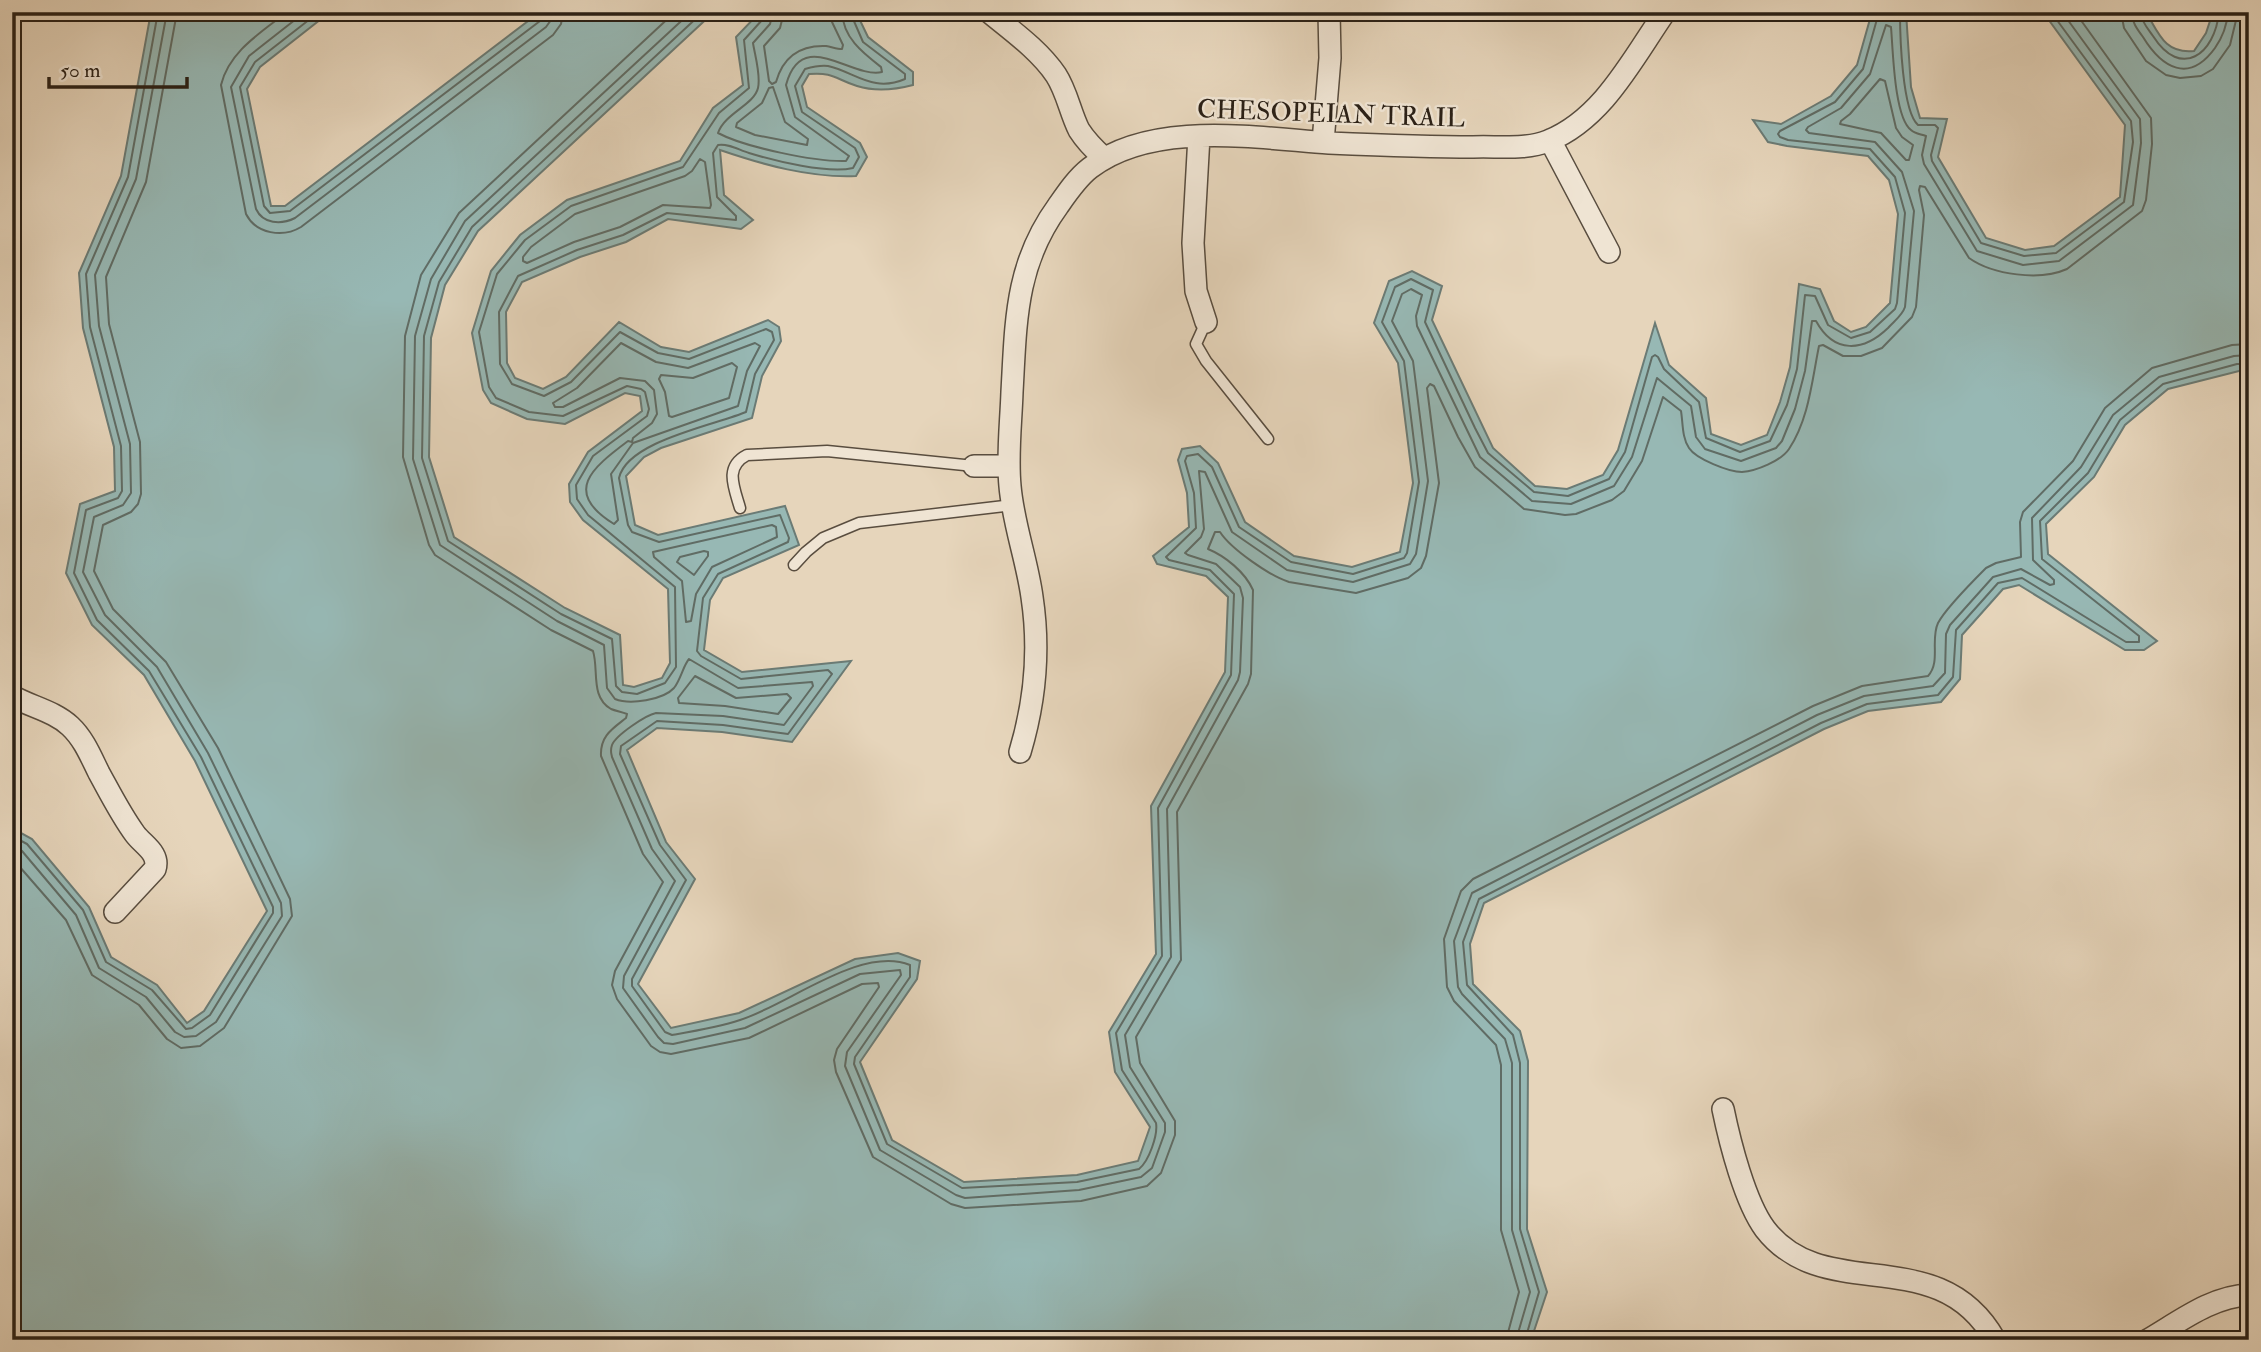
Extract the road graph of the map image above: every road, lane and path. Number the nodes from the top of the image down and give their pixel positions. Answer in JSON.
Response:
{"nodes":[{"id":1,"x":989,"y":12,"type":"edge"},
{"id":2,"x":1329,"y":12,"type":"edge"},
{"id":3,"x":1665,"y":12,"type":"edge"},
{"id":4,"x":1199,"y":136,"type":"junction"},
{"id":5,"x":1550,"y":141,"type":"junction"},
{"id":6,"x":1323,"y":142,"type":"junction"},
{"id":7,"x":1104,"y":158,"type":"junction"},
{"id":8,"x":1609,"y":252,"type":"dead end"},
{"id":9,"x":1206,"y":321,"type":"joint"},
{"id":10,"x":1268,"y":439,"type":"dead end"},
{"id":11,"x":974,"y":466,"type":"joint"},
{"id":12,"x":1009,"y":466,"type":"junction"},
{"id":13,"x":1013,"y":505,"type":"junction"},
{"id":14,"x":740,"y":508,"type":"dead end"},
{"id":15,"x":794,"y":565,"type":"dead end"},
{"id":16,"x":12,"y":696,"type":"edge"},
{"id":17,"x":1020,"y":752,"type":"dead end"},
{"id":18,"x":115,"y":912,"type":"dead end"},
{"id":19,"x":1723,"y":1109,"type":"dead end"},
{"id":20,"x":2249,"y":1295,"type":"edge"},
{"id":21,"x":1996,"y":1340,"type":"edge"},
{"id":22,"x":2148,"y":1340,"type":"edge"}],
"edges":[{"from":1,"to":7,"type":"street"},
{"from":2,"to":6,"type":"street"},
{"from":3,"to":5,"type":"street","name":"CHESOPEIAN TRAIL"},
{"from":4,"to":6,"type":"street","name":"CHESOPEIAN TRAIL"},
{"from":4,"to":7,"type":"street","name":"CHESOPEIAN TRAIL"},
{"from":4,"to":9,"type":"street"},
{"from":5,"to":6,"type":"street","name":"CHESOPEIAN TRAIL"},
{"from":5,"to":8,"type":"street"},
{"from":7,"to":12,"type":"street","name":"CHESOPEIAN TRAIL"},
{"from":9,"to":10,"type":"lane"},
{"from":11,"to":12,"type":"street"},
{"from":11,"to":14,"type":"lane"},
{"from":12,"to":13,"type":"street","name":"CHESOPEIAN TRAIL"},
{"from":13,"to":15,"type":"lane"},
{"from":13,"to":17,"type":"street","name":"CHESOPEIAN TRAIL"},
{"from":16,"to":18,"type":"street"},
{"from":19,"to":21,"type":"street"},
{"from":20,"to":22,"type":"street"}]}
